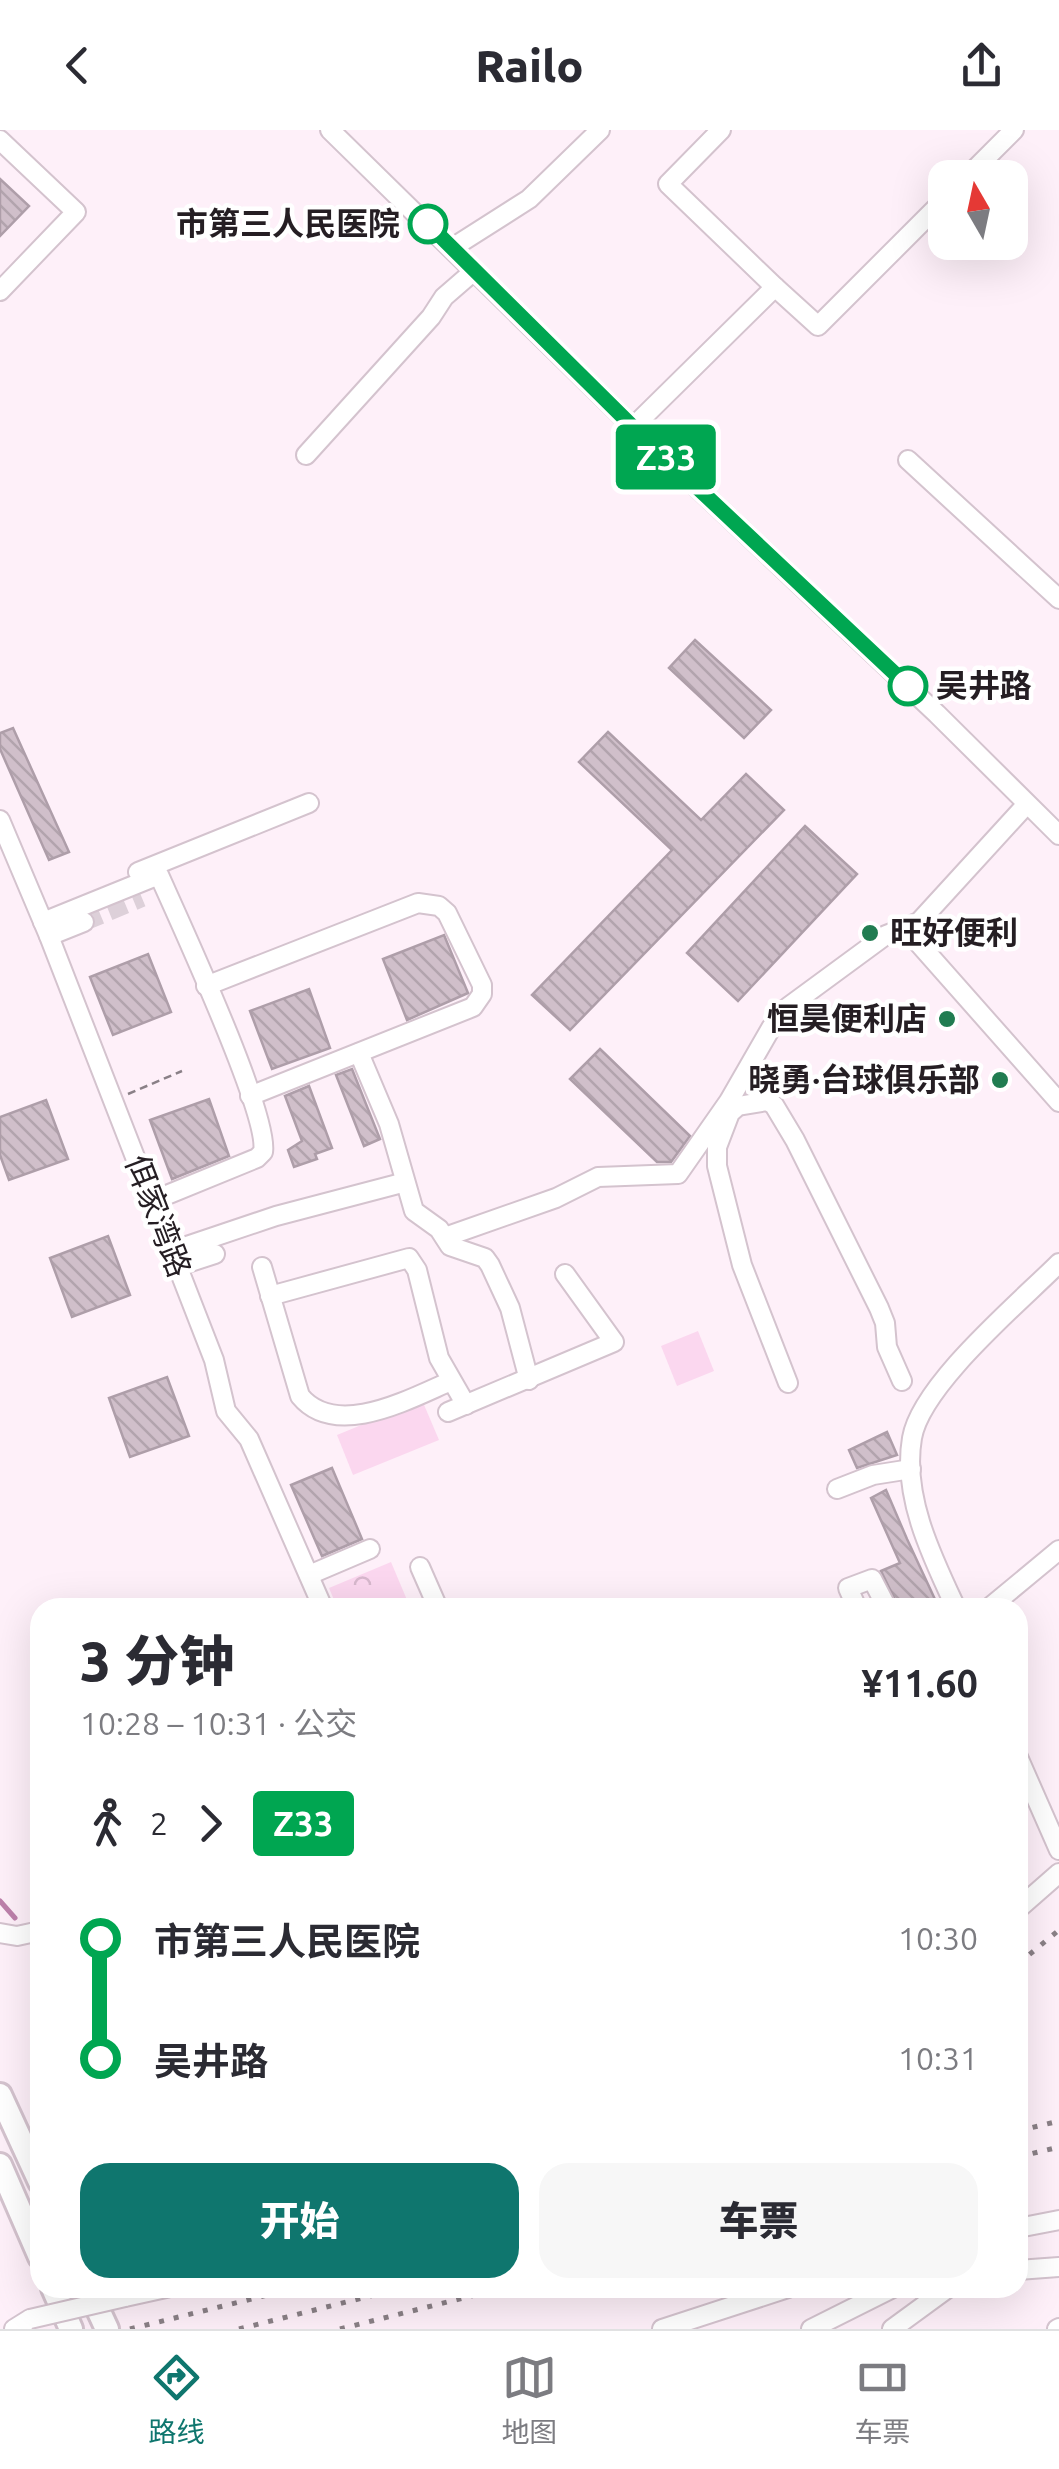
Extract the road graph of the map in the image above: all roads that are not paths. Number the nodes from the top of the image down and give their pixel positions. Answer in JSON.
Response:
{"nodes":[{"id":1,"x":330,"y":130,"type":"edge"},
{"id":2,"x":600,"y":130,"type":"edge"},
{"id":3,"x":720,"y":130,"type":"edge"},
{"id":4,"x":1014,"y":130,"type":"edge"},
{"id":5,"x":0,"y":140,"type":"edge"},
{"id":6,"x":984,"y":160,"type":"edge"},
{"id":7,"x":928,"y":216,"type":"edge"},
{"id":8,"x":452,"y":248,"type":"junction"},
{"id":9,"x":474,"y":271,"type":"junction"},
{"id":10,"x":775,"y":287,"type":"junction"},
{"id":11,"x":0,"y":291,"type":"edge"},
{"id":12,"x":633,"y":427,"type":"junction"},
{"id":13,"x":306,"y":455,"type":"dead end"},
{"id":14,"x":908,"y":460,"type":"dead end"},
{"id":15,"x":1059,"y":600,"type":"edge"},
{"id":16,"x":309,"y":803,"type":"dead end"},
{"id":17,"x":1026,"y":805,"type":"junction"},
{"id":18,"x":0,"y":820,"type":"edge"},
{"id":19,"x":1059,"y":835,"type":"edge"},
{"id":20,"x":84,"y":922,"type":"tunnel mouth"},
{"id":21,"x":43,"y":923,"type":"junction"},
{"id":22,"x":906,"y":930,"type":"junction"},
{"id":23,"x":206,"y":986,"type":"junction"},
{"id":24,"x":358,"y":1053,"type":"junction"},
{"id":25,"x":751,"y":1064,"type":"junction"},
{"id":26,"x":250,"y":1096,"type":"junction"},
{"id":27,"x":761,"y":1102,"type":"junction"},
{"id":28,"x":1059,"y":1102,"type":"edge"},
{"id":29,"x":398,"y":1184,"type":"dead end"},
{"id":30,"x":152,"y":1201,"type":"junction"},
{"id":31,"x":445,"y":1237,"type":"junction"},
{"id":32,"x":215,"y":1254,"type":"dead end"},
{"id":33,"x":175,"y":1259,"type":"junction"},
{"id":34,"x":1059,"y":1263,"type":"edge"},
{"id":35,"x":262,"y":1267,"type":"dead end"},
{"id":36,"x":565,"y":1274,"type":"dead end"},
{"id":37,"x":270,"y":1296,"type":"junction"},
{"id":38,"x":529,"y":1380,"type":"junction"},
{"id":39,"x":451,"y":1381,"type":"junction"},
{"id":40,"x":902,"y":1381,"type":"dead end"},
{"id":41,"x":788,"y":1383,"type":"dead end"},
{"id":42,"x":910,"y":1469,"type":"junction"},
{"id":43,"x":837,"y":1489,"type":"dead end"},
{"id":44,"x":370,"y":1549,"type":"dead end"},
{"id":45,"x":1059,"y":1550,"type":"edge"},
{"id":46,"x":420,"y":1567,"type":"dead end"},
{"id":47,"x":308,"y":1574,"type":"junction"},
{"id":48,"x":318,"y":1598,"type":"edge"},
{"id":49,"x":434,"y":1598,"type":"edge"},
{"id":50,"x":852,"y":1598,"type":"edge"},
{"id":51,"x":882,"y":1598,"type":"edge"},
{"id":52,"x":952,"y":1598,"type":"edge"},
{"id":53,"x":1001,"y":1598,"type":"edge"},
{"id":54,"x":1028,"y":1780,"type":"edge"},
{"id":55,"x":1059,"y":1850,"type":"edge"},
{"id":56,"x":1059,"y":1873,"type":"edge"},
{"id":57,"x":1028,"y":1899,"type":"edge"},
{"id":58,"x":0,"y":1933,"type":"edge"},
{"id":59,"x":30,"y":1934,"type":"edge"},
{"id":60,"x":0,"y":2095,"type":"edge"},
{"id":61,"x":30,"y":2160,"type":"edge"},
{"id":62,"x":0,"y":2165,"type":"edge"},
{"id":63,"x":1059,"y":2220,"type":"edge"},
{"id":64,"x":1028,"y":2226,"type":"edge"},
{"id":65,"x":30,"y":2234,"type":"edge"},
{"id":66,"x":1059,"y":2267,"type":"edge"},
{"id":67,"x":1028,"y":2269,"type":"edge"},
{"id":68,"x":57,"y":2298,"type":"edge"},
{"id":69,"x":93,"y":2298,"type":"edge"},
{"id":70,"x":122,"y":2298,"type":"edge"},
{"id":71,"x":757,"y":2298,"type":"edge"},
{"id":72,"x":873,"y":2298,"type":"edge"},
{"id":73,"x":934,"y":2298,"type":"edge"},
{"id":74,"x":14,"y":2329,"type":"edge"},
{"id":75,"x":71,"y":2329,"type":"edge"},
{"id":76,"x":107,"y":2329,"type":"edge"},
{"id":77,"x":662,"y":2329,"type":"edge"},
{"id":78,"x":811,"y":2329,"type":"edge"},
{"id":79,"x":892,"y":2329,"type":"edge"}],
"edges":[{"from":1,"to":8,"type":"street"},
{"from":2,"to":8,"type":"street"},
{"from":3,"to":10,"type":"street"},
{"from":4,"to":6,"type":"street"},
{"from":5,"to":11,"type":"street"},
{"from":7,"to":10,"type":"street"},
{"from":8,"to":9,"type":"street"},
{"from":9,"to":12,"type":"street"},
{"from":9,"to":13,"type":"street"},
{"from":10,"to":12,"type":"street"},
{"from":12,"to":17,"type":"street"},
{"from":14,"to":15,"type":"street"},
{"from":16,"to":21,"type":"street"},
{"from":17,"to":19,"type":"street"},
{"from":17,"to":22,"type":"street"},
{"from":18,"to":21,"type":"street","name":"佴家湾路"},
{"from":20,"to":21,"type":"street"},
{"from":21,"to":23,"type":"street"},
{"from":21,"to":30,"type":"street","name":"佴家湾路"},
{"from":22,"to":25,"type":"street"},
{"from":22,"to":28,"type":"street"},
{"from":23,"to":24,"type":"street"},
{"from":23,"to":26,"type":"street"},
{"from":24,"to":26,"type":"street"},
{"from":24,"to":31,"type":"street"},
{"from":25,"to":27,"type":"street"},
{"from":25,"to":31,"type":"street"},
{"from":26,"to":30,"type":"street"},
{"from":27,"to":40,"type":"street"},
{"from":27,"to":41,"type":"street"},
{"from":29,"to":33,"type":"street"},
{"from":30,"to":33,"type":"street","name":"佴家湾路"},
{"from":31,"to":38,"type":"street"},
{"from":32,"to":33,"type":"street"},
{"from":33,"to":47,"type":"street","name":"佴家湾路"},
{"from":34,"to":42,"type":"street"},
{"from":35,"to":37,"type":"street"},
{"from":36,"to":38,"type":"street"},
{"from":37,"to":39,"type":"street"},
{"from":37,"to":39,"type":"street"},
{"from":38,"to":39,"type":"street"},
{"from":42,"to":43,"type":"street"},
{"from":42,"to":52,"type":"street"},
{"from":44,"to":47,"type":"street"},
{"from":45,"to":53,"type":"street"},
{"from":46,"to":49,"type":"street"},
{"from":47,"to":48,"type":"street","name":"佴家湾路"},
{"from":50,"to":51,"type":"street"},
{"from":54,"to":55,"type":"street"},
{"from":56,"to":57,"type":"street"},
{"from":58,"to":59,"type":"street"},
{"from":60,"to":61,"type":"main road"},
{"from":62,"to":65,"type":"main road"},
{"from":63,"to":64,"type":"street"},
{"from":66,"to":67,"type":"street"},
{"from":68,"to":75,"type":"main road"},
{"from":69,"to":76,"type":"main road"},
{"from":70,"to":74,"type":"street","bridge":true},
{"from":71,"to":77,"type":"street"},
{"from":72,"to":78,"type":"street"},
{"from":73,"to":79,"type":"street"}]}
